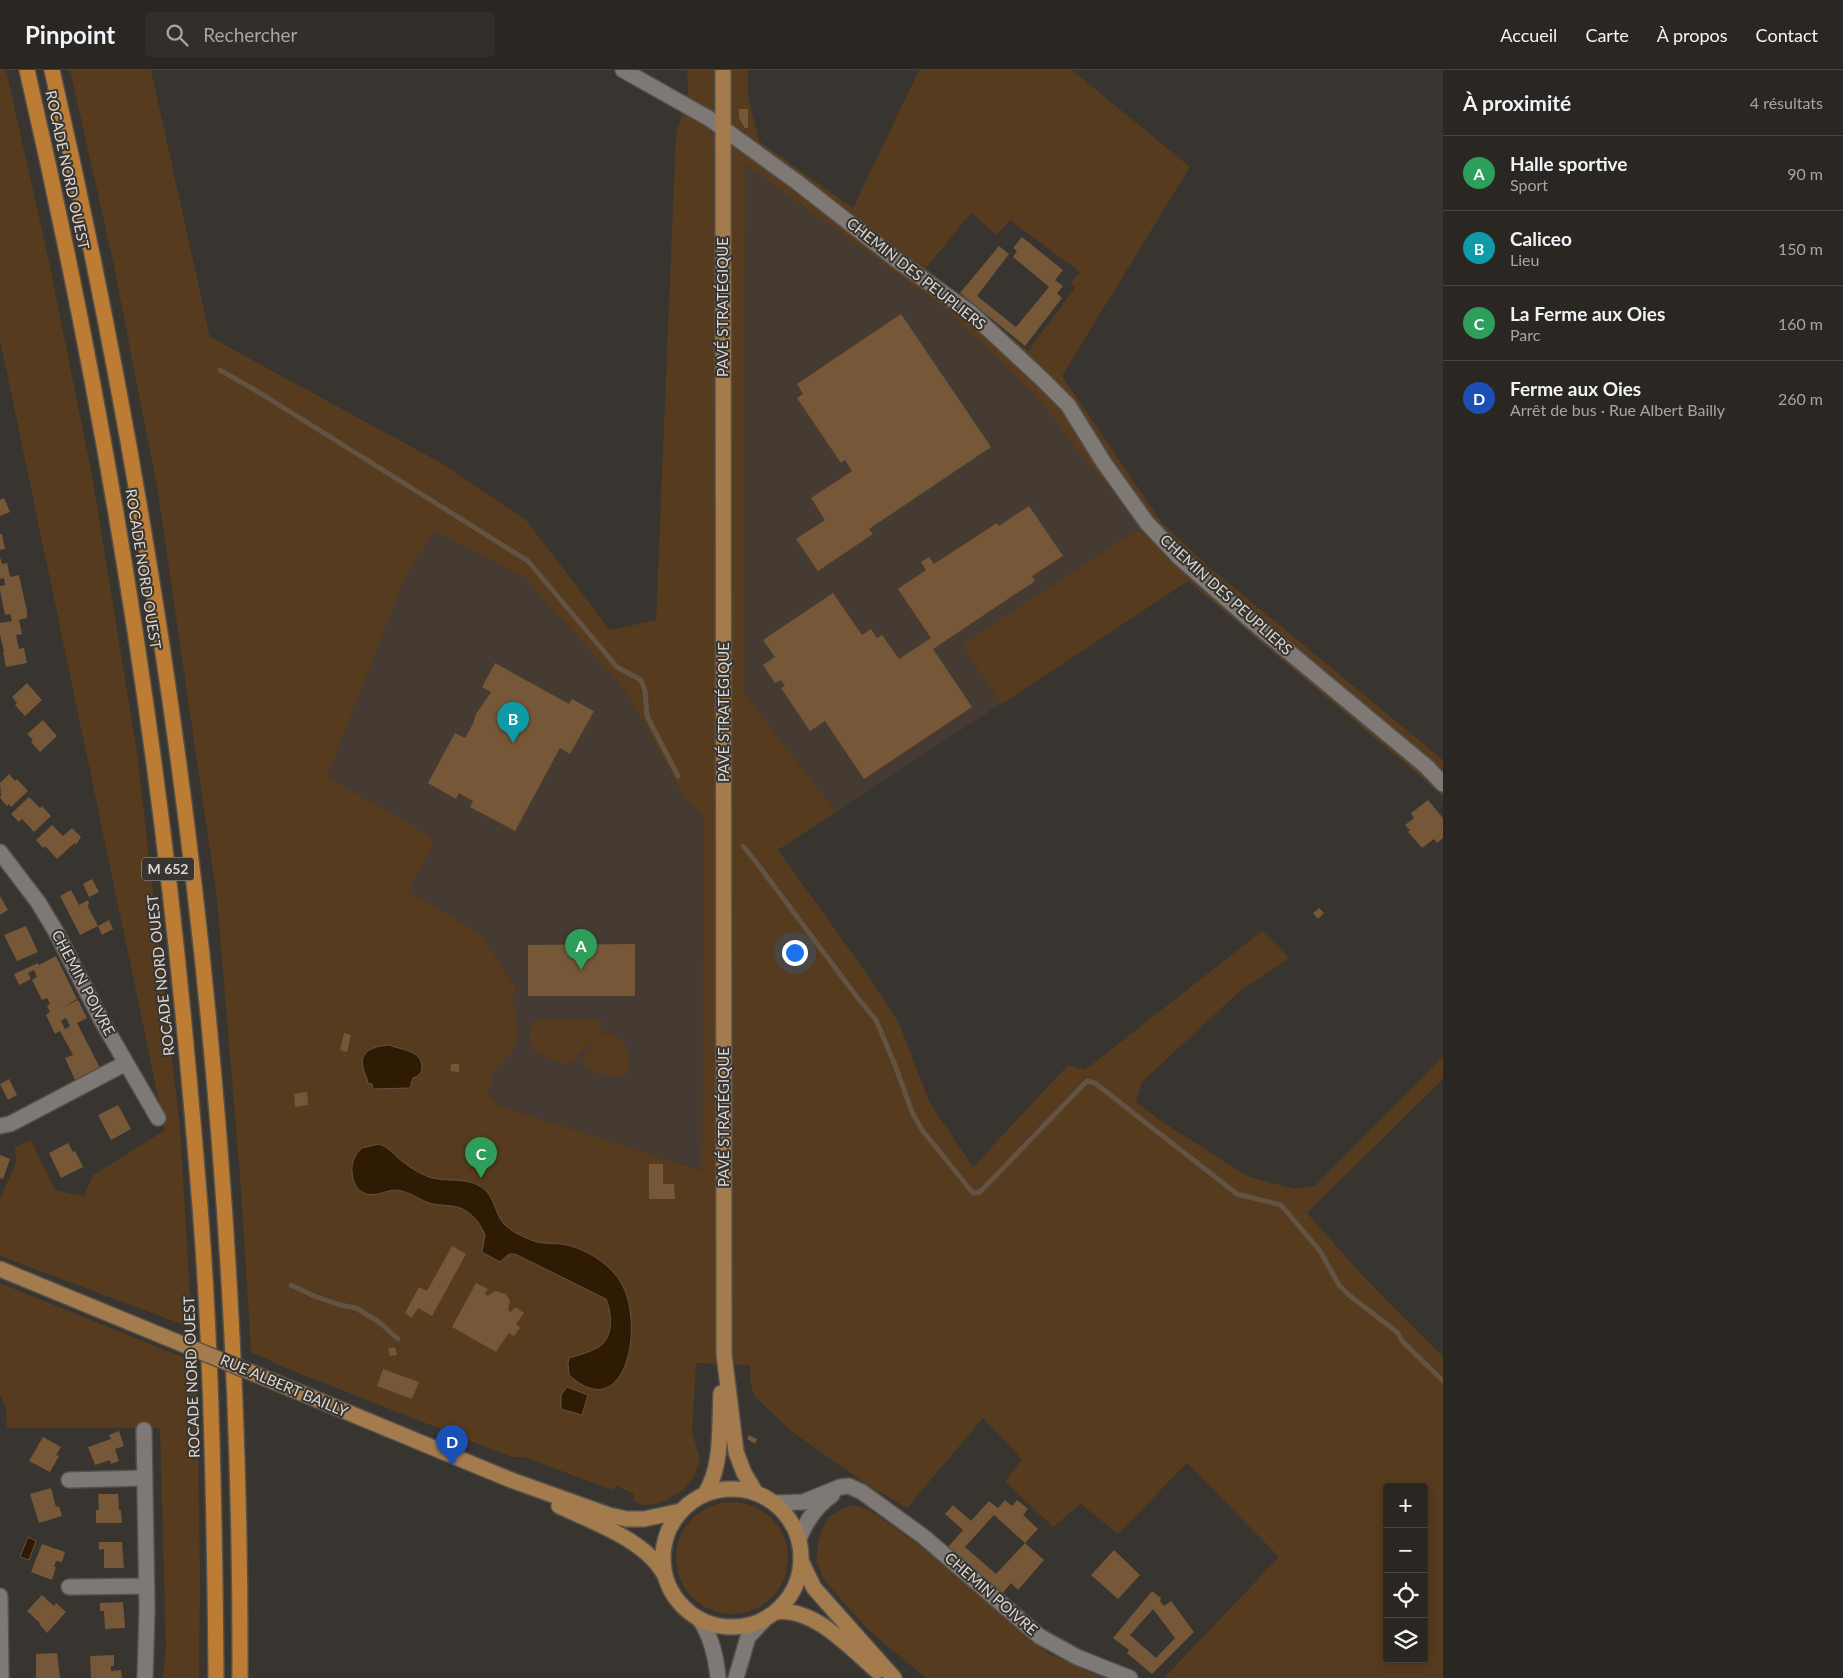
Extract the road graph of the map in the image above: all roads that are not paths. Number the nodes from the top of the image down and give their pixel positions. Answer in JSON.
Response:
{"nodes":[{"id":1,"x":28,"y":70,"type":"edge"},
{"id":2,"x":52,"y":70,"type":"edge"},
{"id":3,"x":623,"y":70,"type":"edge"},
{"id":4,"x":724,"y":70,"type":"edge"},
{"id":5,"x":724,"y":129,"type":"junction"},
{"id":6,"x":1443,"y":784,"type":"edge"},
{"id":7,"x":0,"y":852,"type":"edge"},
{"id":8,"x":126,"y":1063,"type":"junction"},
{"id":9,"x":158,"y":1118,"type":"dead end"},
{"id":10,"x":0,"y":1126,"type":"edge"},
{"id":11,"x":0,"y":1269,"type":"edge"},
{"id":12,"x":724,"y":1354,"type":"junction"},
{"id":13,"x":144,"y":1430,"type":"dead end"},
{"id":14,"x":145,"y":1478,"type":"junction"},
{"id":15,"x":69,"y":1480,"type":"dead end"},
{"id":16,"x":511,"y":1480,"type":"junction"},
{"id":17,"x":862,"y":1492,"type":"junction"},
{"id":18,"x":756,"y":1493,"type":"junction"},
{"id":19,"x":705,"y":1494,"type":"junction"},
{"id":20,"x":775,"y":1503,"type":"junction"},
{"id":21,"x":681,"y":1511,"type":"junction"},
{"id":22,"x":799,"y":1539,"type":"junction"},
{"id":23,"x":802,"y":1563,"type":"junction"},
{"id":24,"x":667,"y":1580,"type":"junction"},
{"id":25,"x":147,"y":1586,"type":"junction"},
{"id":26,"x":69,"y":1587,"type":"dead end"},
{"id":27,"x":0,"y":1596,"type":"edge"},
{"id":28,"x":770,"y":1616,"type":"junction"},
{"id":29,"x":700,"y":1620,"type":"junction"},
{"id":30,"x":1,"y":1678,"type":"edge"},
{"id":31,"x":145,"y":1678,"type":"edge"},
{"id":32,"x":216,"y":1678,"type":"edge"},
{"id":33,"x":240,"y":1678,"type":"edge"},
{"id":34,"x":718,"y":1678,"type":"edge"},
{"id":35,"x":736,"y":1678,"type":"edge"},
{"id":36,"x":885,"y":1678,"type":"edge"},
{"id":37,"x":894,"y":1678,"type":"edge"},
{"id":38,"x":1130,"y":1678,"type":"edge"}],
"edges":[{"from":1,"to":32,"type":"highway","name":"ROCADE NORD OUEST","number":"M 652"},
{"from":2,"to":33,"type":"highway","name":"ROCADE NORD OUEST","number":"M 652"},
{"from":3,"to":5,"type":"street","name":"CHEMIN DES PEUPLIERS"},
{"from":4,"to":5,"type":"main road","name":"PAVÉ STRATÉGIQUE"},
{"from":5,"to":6,"type":"street","name":"CHEMIN DES PEUPLIERS"},
{"from":5,"to":12,"type":"main road","name":"PAVÉ STRATÉGIQUE"},
{"from":7,"to":8,"type":"street","name":"CHEMIN POIVRE"},
{"from":8,"to":9,"type":"street","name":"CHEMIN POIVRE"},
{"from":8,"to":10,"type":"street"},
{"from":11,"to":16,"type":"main road","name":"RUE ALBERT BAILLY","bridge":true},
{"from":12,"to":18,"type":"main road","name":"PAVÉ STRATÉGIQUE"},
{"from":12,"to":19,"type":"main road","name":"PAVÉ STRATÉGIQUE"},
{"from":13,"to":14,"type":"street"},
{"from":14,"to":15,"type":"street"},
{"from":14,"to":25,"type":"street"},
{"from":16,"to":21,"type":"main road","name":"RUE ALBERT BAILLY"},
{"from":16,"to":24,"type":"main road","name":"RUE ALBERT BAILLY"},
{"from":17,"to":20,"type":"street","name":"CHEMIN POIVRE"},
{"from":17,"to":22,"type":"street"},
{"from":17,"to":38,"type":"street","name":"CHEMIN POIVRE"},
{"from":18,"to":19,"type":"main road"},
{"from":18,"to":20,"type":"main road"},
{"from":19,"to":21,"type":"main road"},
{"from":20,"to":22,"type":"main road"},
{"from":21,"to":24,"type":"main road"},
{"from":22,"to":23,"type":"main road"},
{"from":23,"to":28,"type":"main road"},
{"from":23,"to":37,"type":"main road"},
{"from":24,"to":29,"type":"main road"},
{"from":25,"to":26,"type":"street"},
{"from":25,"to":31,"type":"street"},
{"from":27,"to":30,"type":"street"},
{"from":28,"to":29,"type":"main road"},
{"from":28,"to":35,"type":"street"},
{"from":28,"to":36,"type":"main road"},
{"from":29,"to":34,"type":"street"}]}
